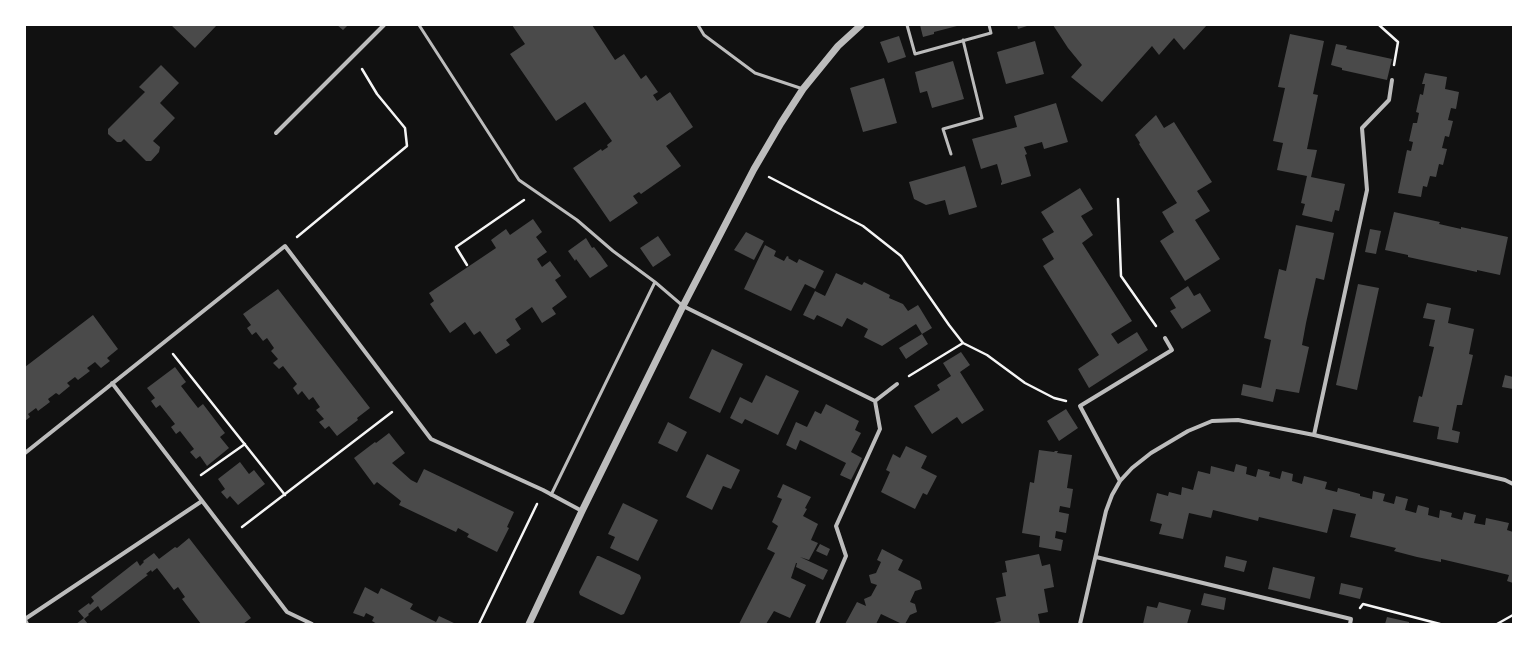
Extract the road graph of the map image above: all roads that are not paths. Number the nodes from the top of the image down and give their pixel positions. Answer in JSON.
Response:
{"nodes":[{"id":1,"x":384,"y":25,"type":"edge"},
{"id":2,"x":419,"y":25,"type":"edge"},
{"id":3,"x":698,"y":25,"type":"edge"},
{"id":4,"x":861,"y":25,"type":"edge"},
{"id":5,"x":907,"y":25,"type":"edge"},
{"id":6,"x":989,"y":25,"type":"edge"},
{"id":7,"x":963,"y":40,"type":"junction"},
{"id":8,"x":1392,"y":80,"type":"road end"},
{"id":9,"x":803,"y":89,"type":"junction"},
{"id":10,"x":276,"y":133,"type":"dead end"},
{"id":11,"x":951,"y":154,"type":"dead end"},
{"id":12,"x":655,"y":282,"type":"junction"},
{"id":13,"x":683,"y":306,"type":"junction"},
{"id":14,"x":1164,"y":338,"type":"road end"},
{"id":15,"x":112,"y":383,"type":"junction"},
{"id":16,"x":897,"y":384,"type":"road end"},
{"id":17,"x":875,"y":401,"type":"junction"},
{"id":18,"x":1314,"y":435,"type":"junction"},
{"id":19,"x":25,"y":453,"type":"edge"},
{"id":20,"x":1120,"y":481,"type":"junction"},
{"id":21,"x":1513,"y":484,"type":"edge"},
{"id":22,"x":551,"y":494,"type":"junction"},
{"id":23,"x":202,"y":501,"type":"junction"},
{"id":24,"x":582,"y":511,"type":"junction"},
{"id":25,"x":1096,"y":557,"type":"junction"},
{"id":26,"x":25,"y":620,"type":"edge"},
{"id":27,"x":1350,"y":622,"type":"edge"},
{"id":28,"x":27,"y":624,"type":"edge"},
{"id":29,"x":312,"y":624,"type":"edge"},
{"id":30,"x":529,"y":624,"type":"edge"},
{"id":31,"x":817,"y":624,"type":"edge"},
{"id":32,"x":1080,"y":624,"type":"edge"}],
"edges":[{"from":1,"to":10,"type":"street"},
{"from":2,"to":12,"type":"lane"},
{"from":3,"to":9,"type":"lane"},
{"from":4,"to":9,"type":"street"},
{"from":5,"to":7,"type":"lane"},
{"from":6,"to":7,"type":"lane"},
{"from":7,"to":11,"type":"lane"},
{"from":8,"to":18,"type":"street"},
{"from":9,"to":13,"type":"street"},
{"from":12,"to":13,"type":"lane"},
{"from":12,"to":22,"type":"lane"},
{"from":13,"to":17,"type":"street"},
{"from":13,"to":24,"type":"street"},
{"from":14,"to":20,"type":"street"},
{"from":15,"to":19,"type":"street"},
{"from":15,"to":22,"type":"street"},
{"from":15,"to":23,"type":"street"},
{"from":16,"to":17,"type":"street"},
{"from":17,"to":31,"type":"street"},
{"from":18,"to":20,"type":"street"},
{"from":18,"to":21,"type":"street"},
{"from":20,"to":25,"type":"street"},
{"from":22,"to":24,"type":"street"},
{"from":23,"to":26,"type":"street"},
{"from":23,"to":29,"type":"street"},
{"from":24,"to":30,"type":"street"},
{"from":25,"to":27,"type":"street"},
{"from":25,"to":32,"type":"street"},
{"from":26,"to":28,"type":"street"}]}
